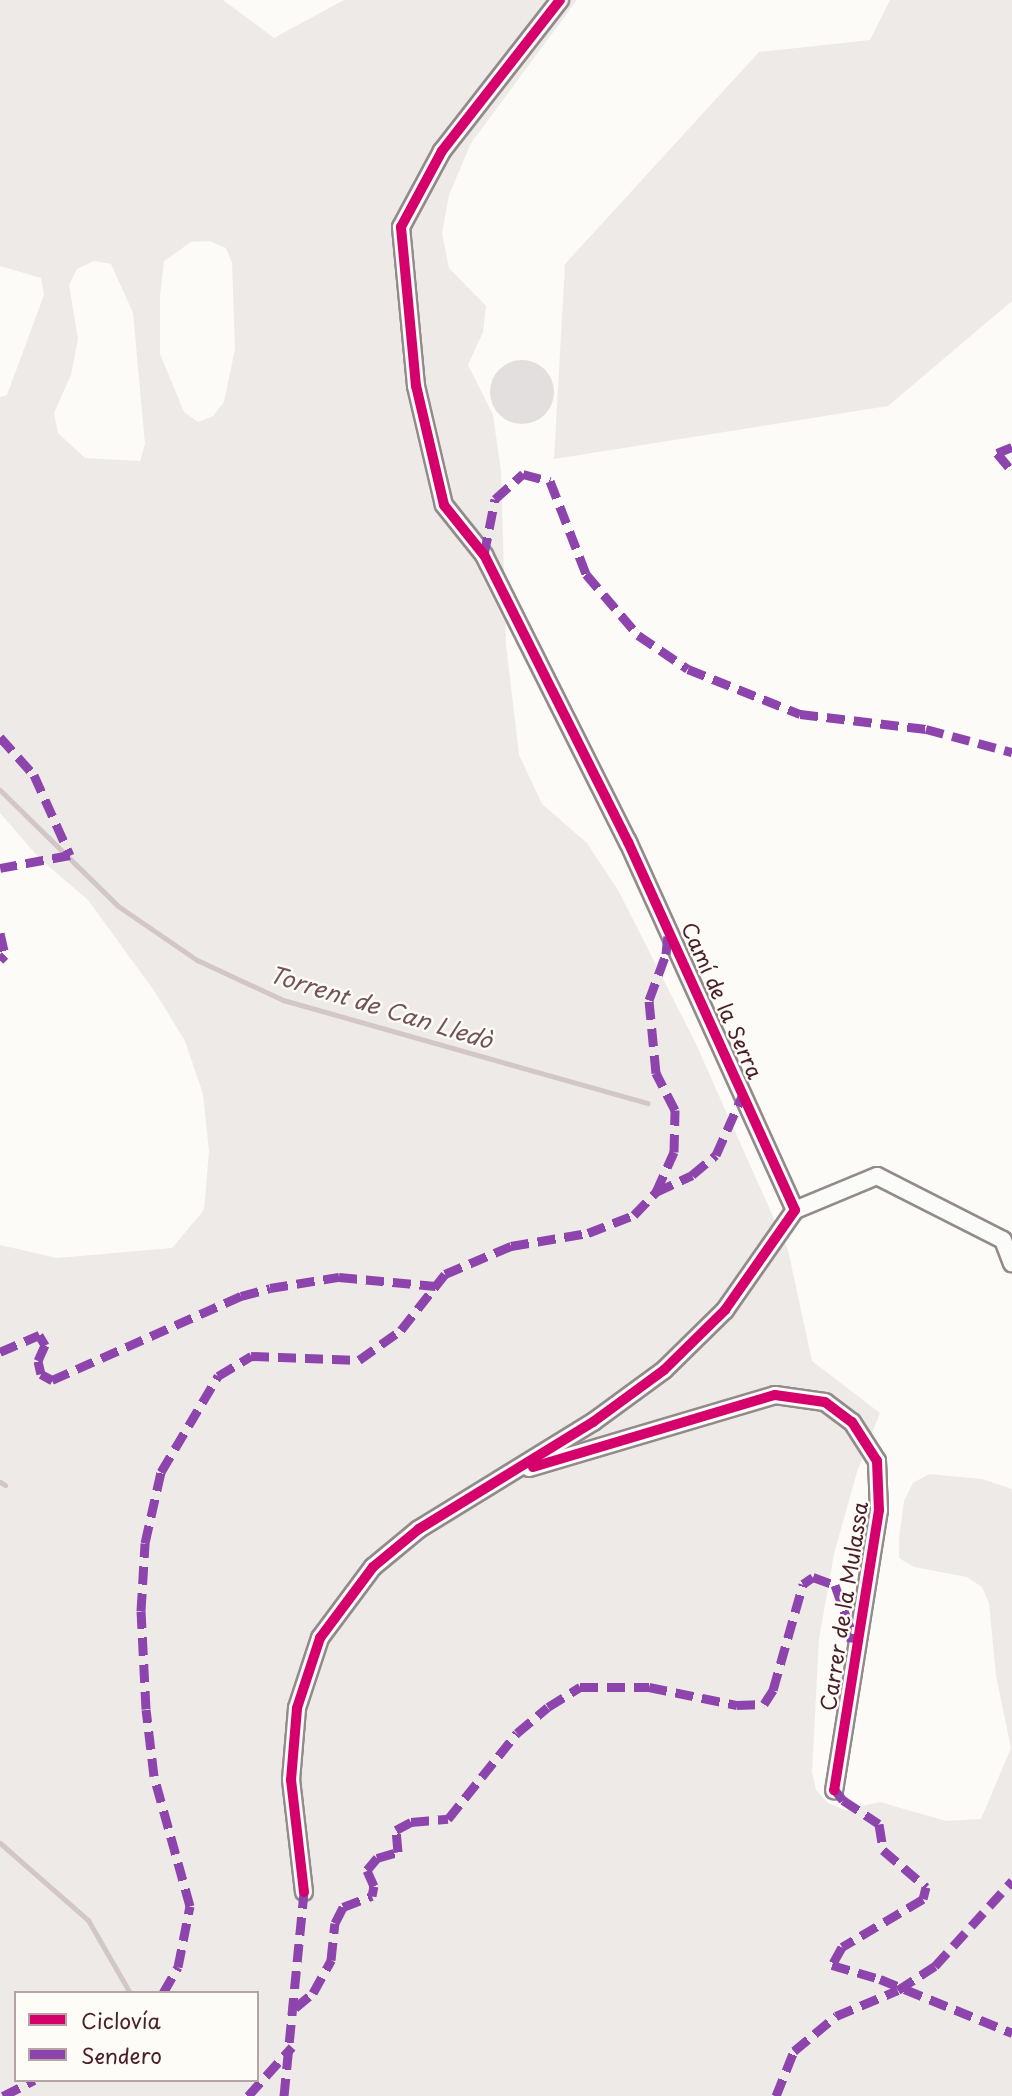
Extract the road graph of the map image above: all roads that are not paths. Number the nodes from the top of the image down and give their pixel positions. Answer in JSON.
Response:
{"nodes":[{"id":1,"x":560,"y":0,"type":"edge"},
{"id":2,"x":795,"y":1210,"type":"junction"},
{"id":3,"x":1012,"y":1264,"type":"edge"},
{"id":4,"x":507,"y":1475,"type":"junction"},
{"id":5,"x":834,"y":1790,"type":"dead end"},
{"id":6,"x":304,"y":1892,"type":"dead end"}],
"edges":[{"from":1,"to":2,"type":"street","name":"Camí de la Serra"},
{"from":2,"to":3,"type":"street"},
{"from":2,"to":4,"type":"street"},
{"from":4,"to":5,"type":"street","name":"Carrer de la Mulassa"},
{"from":4,"to":6,"type":"street"}]}
